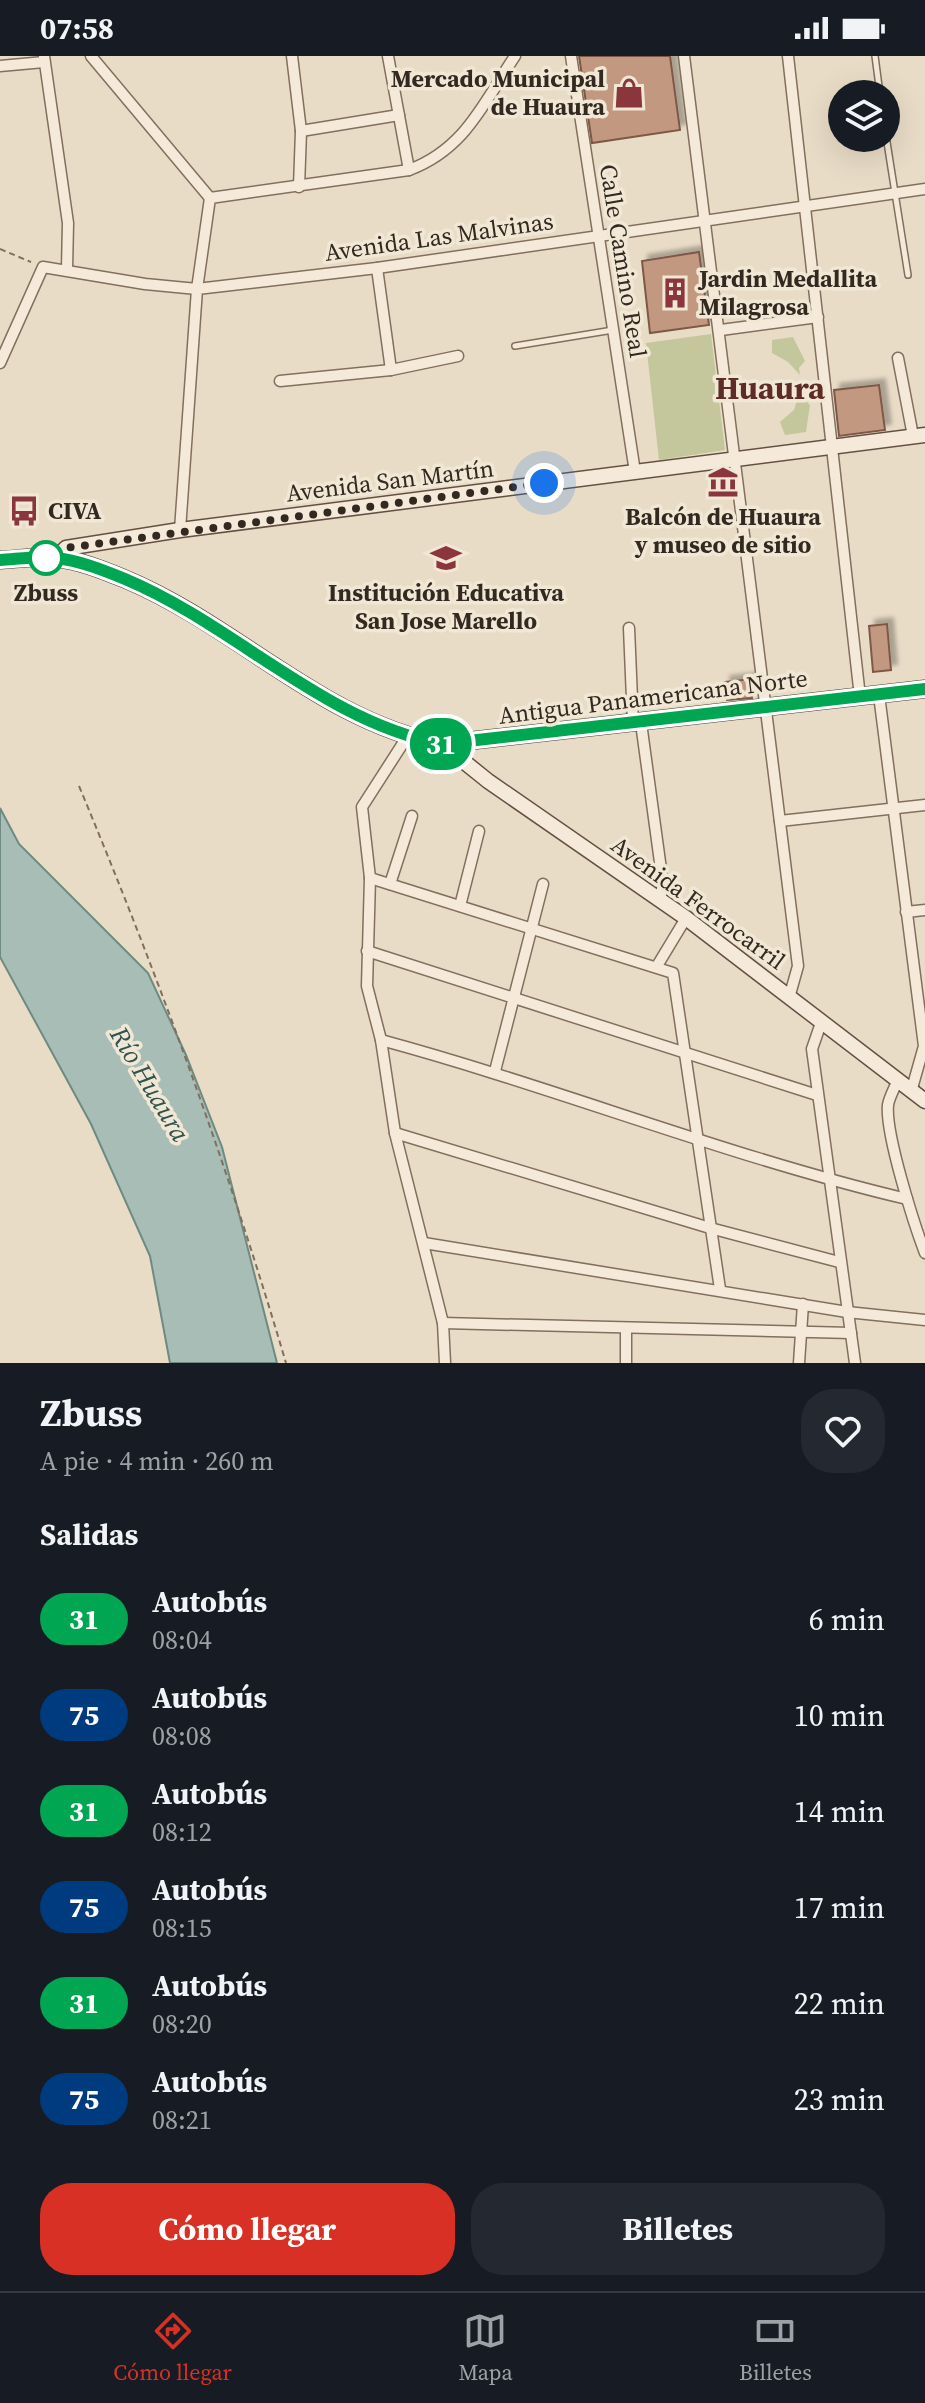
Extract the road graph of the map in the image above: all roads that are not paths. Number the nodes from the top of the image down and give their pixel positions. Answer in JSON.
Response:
{"nodes":[{"id":1,"x":91,"y":56,"type":"edge"},
{"id":2,"x":292,"y":56,"type":"edge"},
{"id":3,"x":388,"y":56,"type":"edge"},
{"id":4,"x":515,"y":56,"type":"edge"},
{"id":5,"x":571,"y":56,"type":"edge"},
{"id":6,"x":684,"y":56,"type":"edge"},
{"id":7,"x":788,"y":56,"type":"edge"},
{"id":8,"x":875,"y":56,"type":"edge"},
{"id":9,"x":44,"y":59,"type":"edge"},
{"id":10,"x":0,"y":66,"type":"edge"},
{"id":11,"x":878,"y":80,"type":"edge"},
{"id":12,"x":399,"y":115,"type":"junction"},
{"id":13,"x":301,"y":131,"type":"junction"},
{"id":14,"x":888,"y":152,"type":"edge"},
{"id":15,"x":409,"y":170,"type":"junction"},
{"id":16,"x":299,"y":187,"type":"junction"},
{"id":17,"x":925,"y":189,"type":"edge"},
{"id":18,"x":894,"y":193,"type":"junction"},
{"id":19,"x":210,"y":198,"type":"junction"},
{"id":20,"x":805,"y":206,"type":"junction"},
{"id":21,"x":707,"y":220,"type":"junction"},
{"id":22,"x":600,"y":235,"type":"junction"},
{"id":23,"x":377,"y":268,"type":"junction"},
{"id":24,"x":67,"y":269,"type":"junction"},
{"id":25,"x":908,"y":275,"type":"dead end"},
{"id":26,"x":197,"y":289,"type":"junction"},
{"id":27,"x":818,"y":317,"type":"junction"},
{"id":28,"x":614,"y":330,"type":"junction"},
{"id":29,"x":721,"y":330,"type":"junction"},
{"id":30,"x":515,"y":346,"type":"dead end"},
{"id":31,"x":458,"y":356,"type":"dead end"},
{"id":32,"x":898,"y":358,"type":"dead end"},
{"id":33,"x":0,"y":363,"type":"edge"},
{"id":34,"x":391,"y":370,"type":"junction"},
{"id":35,"x":280,"y":381,"type":"dead end"},
{"id":36,"x":919,"y":436,"type":"edge"},
{"id":37,"x":832,"y":447,"type":"junction"},
{"id":38,"x":737,"y":459,"type":"junction"},
{"id":39,"x":635,"y":472,"type":"junction"},
{"id":40,"x":180,"y":530,"type":"junction"},
{"id":41,"x":56,"y":558,"type":"junction"},
{"id":42,"x":0,"y":560,"type":"edge"},
{"id":43,"x":629,"y":628,"type":"dead end"},
{"id":44,"x":925,"y":689,"type":"edge"},
{"id":45,"x":879,"y":695,"type":"junction"},
{"id":46,"x":860,"y":697,"type":"junction"},
{"id":47,"x":766,"y":708,"type":"junction"},
{"id":48,"x":637,"y":723,"type":"junction"},
{"id":49,"x":407,"y":737,"type":"junction"},
{"id":50,"x":442,"y":744,"type":"junction"},
{"id":51,"x":925,"y":805,"type":"edge"},
{"id":52,"x":893,"y":809,"type":"junction"},
{"id":53,"x":412,"y":816,"type":"dead end"},
{"id":54,"x":780,"y":821,"type":"junction"},
{"id":55,"x":479,"y":831,"type":"dead end"},
{"id":56,"x":370,"y":878,"type":"junction"},
{"id":57,"x":390,"y":884,"type":"junction"},
{"id":58,"x":543,"y":884,"type":"dead end"},
{"id":59,"x":660,"y":899,"type":"junction"},
{"id":60,"x":460,"y":906,"type":"junction"},
{"id":61,"x":925,"y":910,"type":"edge"},
{"id":62,"x":906,"y":912,"type":"junction"},
{"id":63,"x":686,"y":918,"type":"junction"},
{"id":64,"x":532,"y":929,"type":"junction"},
{"id":65,"x":367,"y":951,"type":"junction"},
{"id":66,"x":657,"y":966,"type":"junction"},
{"id":67,"x":513,"y":998,"type":"junction"},
{"id":68,"x":789,"y":998,"type":"junction"},
{"id":69,"x":821,"y":1023,"type":"junction"},
{"id":70,"x":381,"y":1040,"type":"junction"},
{"id":71,"x":687,"y":1055,"type":"junction"},
{"id":72,"x":495,"y":1071,"type":"junction"},
{"id":73,"x":897,"y":1082,"type":"junction"},
{"id":74,"x":911,"y":1092,"type":"junction"},
{"id":75,"x":817,"y":1095,"type":"junction"},
{"id":76,"x":925,"y":1101,"type":"edge"},
{"id":77,"x":395,"y":1133,"type":"junction"},
{"id":78,"x":698,"y":1139,"type":"junction"},
{"id":79,"x":828,"y":1180,"type":"junction"},
{"id":80,"x":907,"y":1199,"type":"junction"},
{"id":81,"x":710,"y":1228,"type":"junction"},
{"id":82,"x":922,"y":1240,"type":"edge"},
{"id":83,"x":424,"y":1243,"type":"junction"},
{"id":84,"x":925,"y":1253,"type":"edge"},
{"id":85,"x":839,"y":1262,"type":"junction"},
{"id":86,"x":720,"y":1289,"type":"junction"},
{"id":87,"x":803,"y":1304,"type":"junction"},
{"id":88,"x":847,"y":1312,"type":"junction"},
{"id":89,"x":925,"y":1320,"type":"edge"},
{"id":90,"x":443,"y":1323,"type":"junction"},
{"id":91,"x":626,"y":1328,"type":"junction"},
{"id":92,"x":802,"y":1332,"type":"junction"},
{"id":93,"x":851,"y":1333,"type":"junction"},
{"id":94,"x":445,"y":1363,"type":"edge"},
{"id":95,"x":626,"y":1363,"type":"edge"},
{"id":96,"x":799,"y":1363,"type":"edge"},
{"id":97,"x":855,"y":1363,"type":"edge"}],
"edges":[{"from":1,"to":19,"type":"street"},
{"from":2,"to":13,"type":"street"},
{"from":3,"to":12,"type":"street"},
{"from":4,"to":15,"type":"street"},
{"from":5,"to":22,"type":"street","name":"Calle Camino Real"},
{"from":6,"to":21,"type":"street"},
{"from":7,"to":20,"type":"street"},
{"from":8,"to":11,"type":"lane"},
{"from":9,"to":10,"type":"street"},
{"from":9,"to":24,"type":"street"},
{"from":12,"to":13,"type":"street"},
{"from":12,"to":15,"type":"street"},
{"from":13,"to":16,"type":"street"},
{"from":14,"to":18,"type":"lane"},
{"from":15,"to":16,"type":"street"},
{"from":16,"to":19,"type":"street"},
{"from":17,"to":18,"type":"street","name":"Avenida Las Malvinas"},
{"from":18,"to":20,"type":"street","name":"Avenida Las Malvinas"},
{"from":18,"to":25,"type":"lane"},
{"from":19,"to":26,"type":"street"},
{"from":20,"to":21,"type":"street","name":"Avenida Las Malvinas"},
{"from":20,"to":27,"type":"street"},
{"from":21,"to":22,"type":"street","name":"Avenida Las Malvinas"},
{"from":21,"to":29,"type":"street"},
{"from":22,"to":23,"type":"street","name":"Avenida Las Malvinas"},
{"from":22,"to":28,"type":"street","name":"Calle Camino Real"},
{"from":23,"to":26,"type":"street","name":"Avenida Las Malvinas"},
{"from":23,"to":34,"type":"street"},
{"from":24,"to":26,"type":"street","name":"Avenida Las Malvinas"},
{"from":24,"to":33,"type":"street","name":"Avenida Las Malvinas"},
{"from":26,"to":40,"type":"street"},
{"from":27,"to":29,"type":"street"},
{"from":27,"to":37,"type":"street"},
{"from":28,"to":30,"type":"lane"},
{"from":28,"to":39,"type":"street","name":"Calle Camino Real"},
{"from":29,"to":38,"type":"street"},
{"from":31,"to":34,"type":"street"},
{"from":32,"to":36,"type":"street"},
{"from":34,"to":35,"type":"street"},
{"from":36,"to":37,"type":"main road","name":"Avenida San Martín"},
{"from":37,"to":38,"type":"main road","name":"Avenida San Martín"},
{"from":37,"to":46,"type":"street"},
{"from":38,"to":39,"type":"main road","name":"Avenida San Martín"},
{"from":38,"to":47,"type":"street"},
{"from":39,"to":40,"type":"main road","name":"Avenida San Martín"},
{"from":40,"to":41,"type":"main road","name":"Avenida San Martín"},
{"from":41,"to":42,"type":"main road","name":"Antigua Panamericana Norte"},
{"from":41,"to":49,"type":"main road","name":"Antigua Panamericana Norte"},
{"from":43,"to":48,"type":"street"},
{"from":44,"to":45,"type":"main road","name":"Antigua Panamericana Norte"},
{"from":45,"to":46,"type":"main road","name":"Antigua Panamericana Norte"},
{"from":45,"to":52,"type":"street"},
{"from":46,"to":47,"type":"main road","name":"Antigua Panamericana Norte"},
{"from":47,"to":48,"type":"main road","name":"Antigua Panamericana Norte"},
{"from":47,"to":54,"type":"street"},
{"from":48,"to":50,"type":"main road","name":"Antigua Panamericana Norte"},
{"from":48,"to":59,"type":"street"},
{"from":49,"to":50,"type":"main road","name":"Antigua Panamericana Norte"},
{"from":49,"to":56,"type":"street"},
{"from":50,"to":59,"type":"main road","name":"Avenida Ferrocarril"},
{"from":51,"to":52,"type":"street"},
{"from":52,"to":54,"type":"street"},
{"from":52,"to":62,"type":"street"},
{"from":53,"to":57,"type":"street"},
{"from":54,"to":68,"type":"street"},
{"from":55,"to":60,"type":"street"},
{"from":56,"to":57,"type":"street"},
{"from":56,"to":65,"type":"street"},
{"from":57,"to":60,"type":"street"},
{"from":58,"to":64,"type":"street"},
{"from":59,"to":63,"type":"main road","name":"Avenida Ferrocarril"},
{"from":60,"to":64,"type":"street"},
{"from":61,"to":62,"type":"street"},
{"from":62,"to":74,"type":"street"},
{"from":63,"to":66,"type":"street"},
{"from":63,"to":68,"type":"main road","name":"Avenida Ferrocarril"},
{"from":64,"to":66,"type":"street"},
{"from":64,"to":67,"type":"street"},
{"from":65,"to":67,"type":"street"},
{"from":65,"to":70,"type":"street"},
{"from":66,"to":71,"type":"street"},
{"from":67,"to":71,"type":"street"},
{"from":67,"to":72,"type":"street"},
{"from":68,"to":69,"type":"main road","name":"Avenida Ferrocarril"},
{"from":69,"to":73,"type":"main road","name":"Avenida Ferrocarril"},
{"from":69,"to":75,"type":"street"},
{"from":70,"to":72,"type":"street"},
{"from":70,"to":77,"type":"street"},
{"from":71,"to":75,"type":"street"},
{"from":71,"to":78,"type":"street"},
{"from":72,"to":78,"type":"street"},
{"from":73,"to":74,"type":"main road","name":"Avenida Ferrocarril"},
{"from":73,"to":80,"type":"street"},
{"from":74,"to":76,"type":"main road","name":"Avenida Ferrocarril"},
{"from":75,"to":79,"type":"street"},
{"from":77,"to":81,"type":"street"},
{"from":77,"to":83,"type":"street"},
{"from":78,"to":79,"type":"street"},
{"from":78,"to":81,"type":"street"},
{"from":79,"to":80,"type":"street"},
{"from":79,"to":85,"type":"street"},
{"from":80,"to":82,"type":"street"},
{"from":81,"to":85,"type":"street"},
{"from":81,"to":86,"type":"street"},
{"from":82,"to":84,"type":"street"},
{"from":83,"to":86,"type":"street"},
{"from":83,"to":90,"type":"street"},
{"from":85,"to":88,"type":"street"},
{"from":86,"to":87,"type":"street"},
{"from":87,"to":88,"type":"street"},
{"from":87,"to":92,"type":"street"},
{"from":88,"to":89,"type":"street"},
{"from":88,"to":93,"type":"street"},
{"from":90,"to":91,"type":"street"},
{"from":90,"to":94,"type":"street"},
{"from":91,"to":92,"type":"street"},
{"from":91,"to":95,"type":"street"},
{"from":92,"to":93,"type":"street"},
{"from":92,"to":96,"type":"street"},
{"from":93,"to":97,"type":"street"}]}
